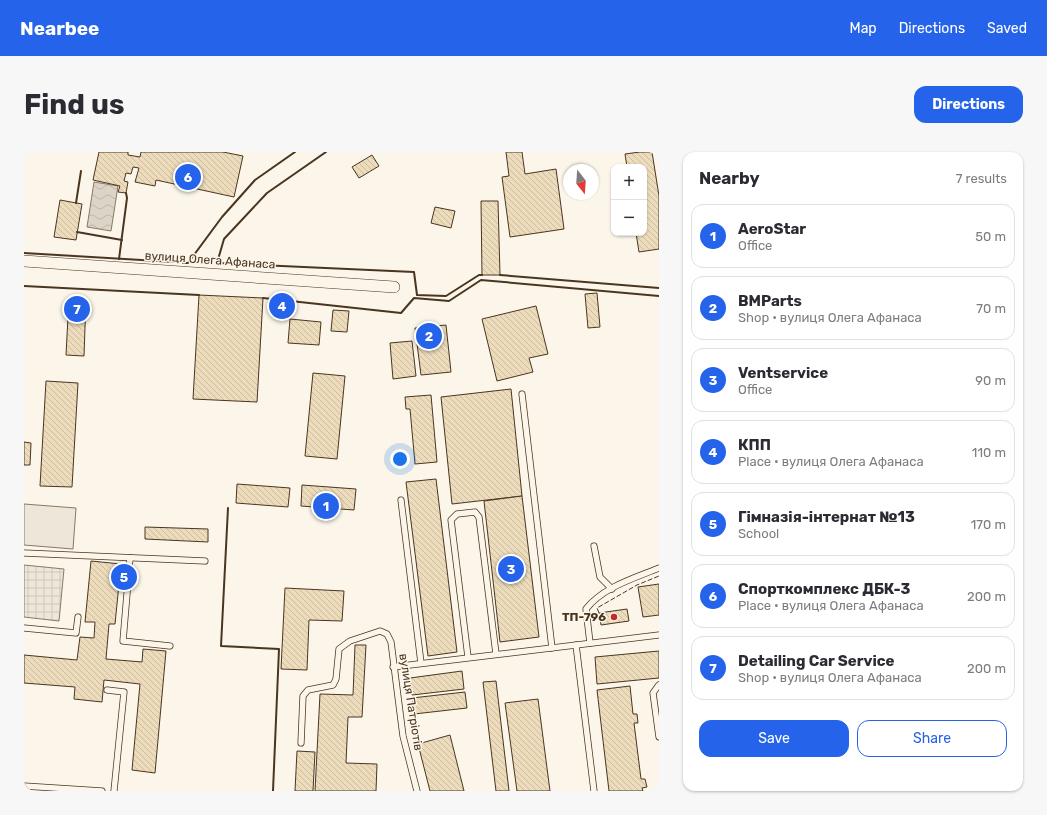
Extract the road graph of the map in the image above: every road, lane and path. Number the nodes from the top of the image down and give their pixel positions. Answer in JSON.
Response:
{"nodes":[{"id":1,"x":24,"y":261,"type":"edge"},
{"id":2,"x":394,"y":287,"type":"dead end"},
{"id":3,"x":522,"y":394,"type":"dead end"},
{"id":4,"x":401,"y":500,"type":"dead end"},
{"id":5,"x":594,"y":546,"type":"dead end"},
{"id":6,"x":24,"y":553,"type":"edge"},
{"id":7,"x":130,"y":558,"type":"junction"},
{"id":8,"x":205,"y":561,"type":"dead end"},
{"id":9,"x":659,"y":568,"type":"edge"},
{"id":10,"x":612,"y":589,"type":"junction"},
{"id":11,"x":78,"y":617,"type":"dead end"},
{"id":12,"x":24,"y":628,"type":"edge"},
{"id":13,"x":659,"y":635,"type":"edge"},
{"id":14,"x":590,"y":643,"type":"junction"},
{"id":15,"x":576,"y":645,"type":"junction"},
{"id":16,"x":170,"y":646,"type":"dead end"},
{"id":17,"x":552,"y":648,"type":"junction"},
{"id":18,"x":496,"y":654,"type":"junction"},
{"id":19,"x":468,"y":657,"type":"junction"},
{"id":20,"x":421,"y":663,"type":"junction"},
{"id":21,"x":393,"y":667,"type":"junction"},
{"id":22,"x":659,"y":685,"type":"edge"},
{"id":23,"x":107,"y":690,"type":"dead end"},
{"id":24,"x":659,"y":737,"type":"edge"},
{"id":25,"x":301,"y":743,"type":"dead end"},
{"id":26,"x":24,"y":786,"type":"edge"},
{"id":27,"x":102,"y":791,"type":"edge"},
{"id":28,"x":114,"y":791,"type":"edge"},
{"id":29,"x":417,"y":791,"type":"edge"},
{"id":30,"x":594,"y":791,"type":"edge"}],
"edges":[{"from":1,"to":2,"type":"street","name":"вулиця Олега Афанаса"},
{"from":3,"to":17,"type":"lane"},
{"from":4,"to":20,"type":"lane"},
{"from":5,"to":10,"type":"lane"},
{"from":6,"to":7,"type":"lane"},
{"from":7,"to":8,"type":"lane"},
{"from":7,"to":16,"type":"lane"},
{"from":9,"to":10,"type":"lane"},
{"from":10,"to":14,"type":"lane"},
{"from":11,"to":12,"type":"lane"},
{"from":13,"to":14,"type":"lane"},
{"from":14,"to":15,"type":"lane"},
{"from":15,"to":17,"type":"lane"},
{"from":15,"to":30,"type":"lane"},
{"from":17,"to":18,"type":"lane"},
{"from":18,"to":19,"type":"lane"},
{"from":18,"to":19,"type":"lane"},
{"from":19,"to":20,"type":"lane"},
{"from":20,"to":21,"type":"lane"},
{"from":21,"to":25,"type":"lane","name":"вулиця Патріотів"},
{"from":21,"to":29,"type":"lane","name":"вулиця Патріотів"},
{"from":22,"to":24,"type":"lane"},
{"from":23,"to":28,"type":"lane"},
{"from":26,"to":27,"type":"lane"}]}
